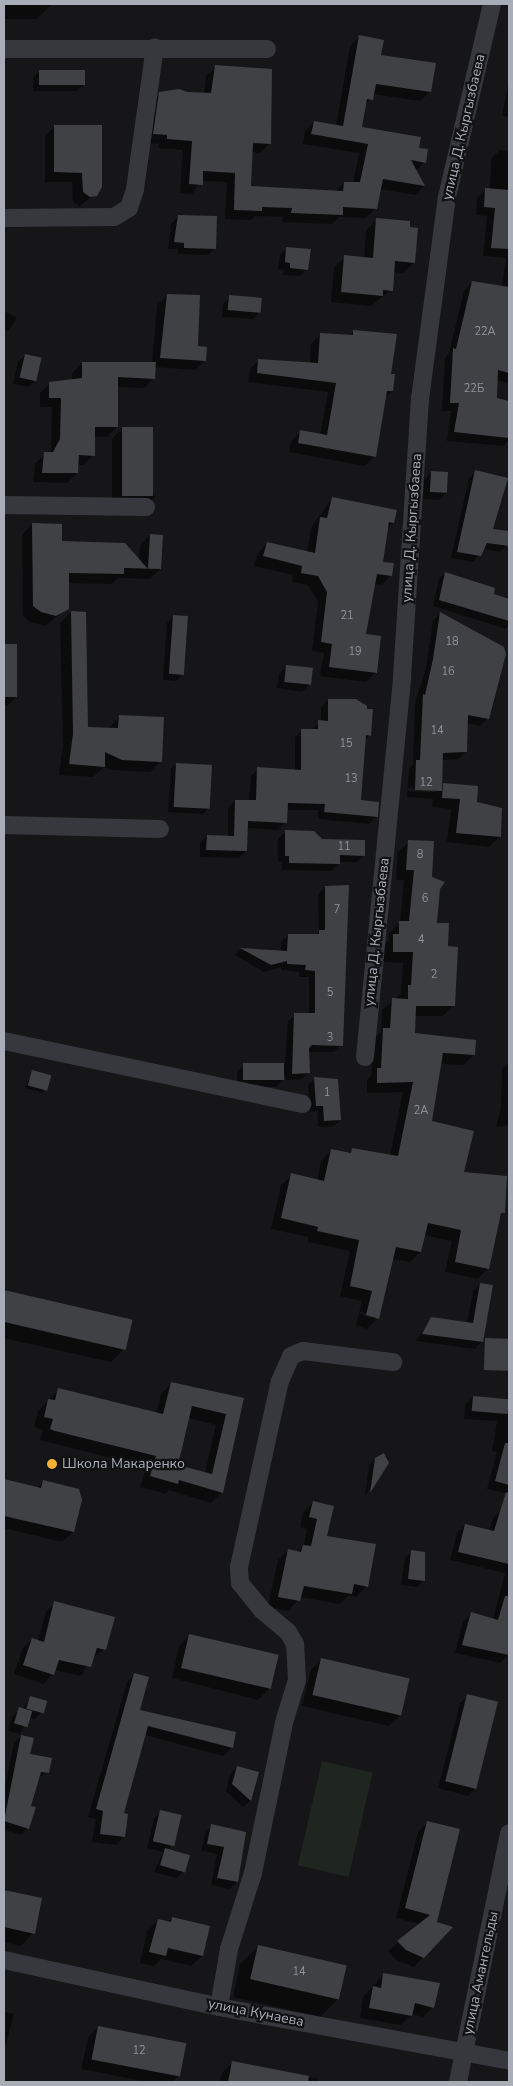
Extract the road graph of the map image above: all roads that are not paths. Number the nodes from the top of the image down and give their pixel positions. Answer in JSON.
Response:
{"nodes":[{"id":1,"x":492,"y":4,"type":"edge"},
{"id":2,"x":155,"y":46,"type":"junction"},
{"id":3,"x":4,"y":49,"type":"edge"},
{"id":4,"x":267,"y":49,"type":"dead end"},
{"id":5,"x":4,"y":218,"type":"edge"},
{"id":6,"x":4,"y":505,"type":"edge"},
{"id":7,"x":146,"y":507,"type":"dead end"},
{"id":8,"x":4,"y":824,"type":"edge"},
{"id":9,"x":160,"y":829,"type":"dead end"},
{"id":10,"x":4,"y":1041,"type":"edge"},
{"id":11,"x":365,"y":1058,"type":"dead end"},
{"id":12,"x":302,"y":1104,"type":"dead end"},
{"id":13,"x":393,"y":1362,"type":"dead end"},
{"id":14,"x":509,"y":1833,"type":"edge"},
{"id":15,"x":4,"y":1960,"type":"edge"},
{"id":16,"x":219,"y":2007,"type":"junction"},
{"id":17,"x":464,"y":2053,"type":"junction"},
{"id":18,"x":509,"y":2061,"type":"edge"},
{"id":19,"x":458,"y":2082,"type":"edge"}],
"edges":[{"from":1,"to":11,"type":"street","name":"улица Д. Кыргызбаева"},
{"from":2,"to":3,"type":"street"},
{"from":2,"to":4,"type":"street"},
{"from":2,"to":5,"type":"street"},
{"from":6,"to":7,"type":"street"},
{"from":8,"to":9,"type":"street"},
{"from":10,"to":12,"type":"street"},
{"from":13,"to":16,"type":"street"},
{"from":14,"to":17,"type":"street","name":"улица Амангельды"},
{"from":15,"to":16,"type":"street","name":"улица Кунаева"},
{"from":16,"to":17,"type":"street","name":"улица Кунаева"},
{"from":17,"to":18,"type":"street","name":"улица Кунаева"},
{"from":17,"to":19,"type":"street","name":"улица Амангельды"}]}
